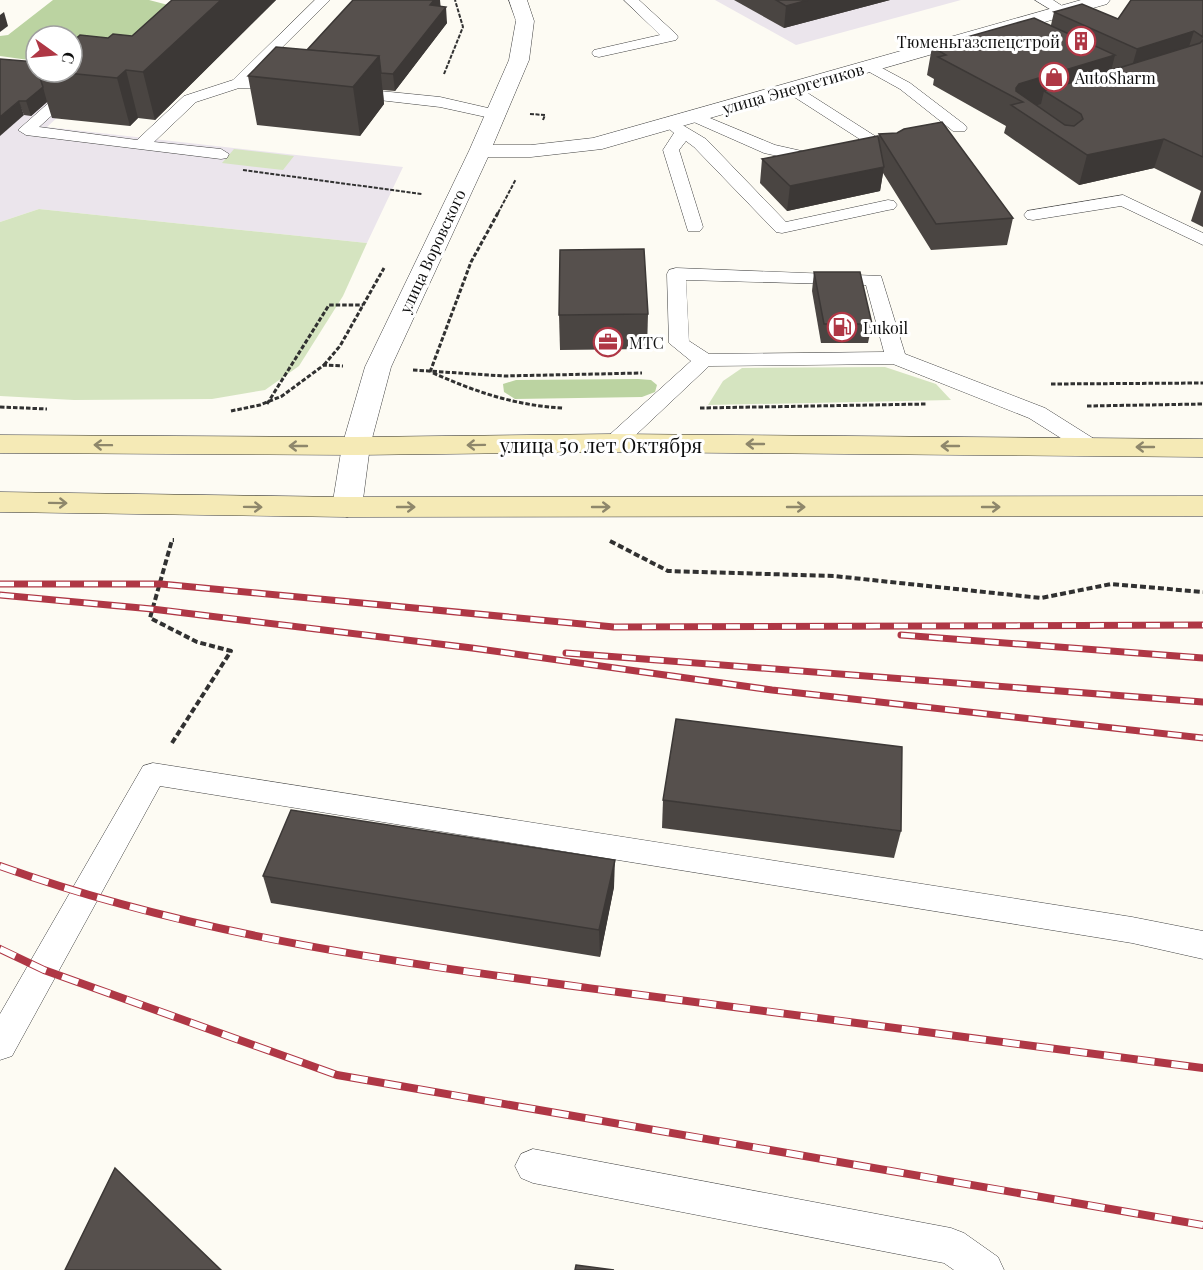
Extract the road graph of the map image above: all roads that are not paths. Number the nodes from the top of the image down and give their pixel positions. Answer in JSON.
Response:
{"nodes":[{"id":1,"x":323,"y":0,"type":"edge"},
{"id":2,"x":518,"y":0,"type":"edge"},
{"id":3,"x":631,"y":0,"type":"edge"},
{"id":4,"x":1042,"y":0,"type":"edge"},
{"id":5,"x":1101,"y":0,"type":"edge"},
{"id":6,"x":1063,"y":11,"type":"junction"},
{"id":7,"x":1006,"y":27,"type":"junction"},
{"id":8,"x":1026,"y":36,"type":"edge"},
{"id":9,"x":599,"y":53,"type":"dead end"},
{"id":10,"x":869,"y":66,"type":"junction"},
{"id":11,"x":92,"y":73,"type":"edge"},
{"id":12,"x":238,"y":83,"type":"junction"},
{"id":13,"x":790,"y":88,"type":"junction"},
{"id":14,"x":298,"y":89,"type":"edge"},
{"id":15,"x":333,"y":92,"type":"edge"},
{"id":16,"x":495,"y":114,"type":"junction"},
{"id":17,"x":682,"y":123,"type":"junction"},
{"id":18,"x":959,"y":128,"type":"dead end"},
{"id":19,"x":141,"y":145,"type":"junction"},
{"id":20,"x":480,"y":151,"type":"junction"},
{"id":21,"x":892,"y":152,"type":"edge"},
{"id":22,"x":215,"y":153,"type":"road end"},
{"id":23,"x":818,"y":160,"type":"edge"},
{"id":24,"x":888,"y":205,"type":"dead end"},
{"id":25,"x":1033,"y":214,"type":"dead end"},
{"id":26,"x":694,"y":227,"type":"dead end"},
{"id":27,"x":1203,"y":240,"type":"edge"},
{"id":28,"x":896,"y":358,"type":"junction"},
{"id":29,"x":704,"y":360,"type":"junction"},
{"id":30,"x":614,"y":443,"type":"junction"},
{"id":31,"x":0,"y":444,"type":"edge"},
{"id":32,"x":356,"y":446,"type":"junction"},
{"id":33,"x":1091,"y":447,"type":"junction"},
{"id":34,"x":1203,"y":448,"type":"edge"},
{"id":35,"x":0,"y":502,"type":"edge"},
{"id":36,"x":347,"y":507,"type":"junction"},
{"id":37,"x":1203,"y":507,"type":"edge"},
{"id":38,"x":1203,"y":945,"type":"edge"},
{"id":39,"x":0,"y":1045,"type":"edge"},
{"id":40,"x":533,"y":1166,"type":"dead end"},
{"id":41,"x":985,"y":1270,"type":"edge"}],
"edges":[{"from":1,"to":12,"type":"lane"},
{"from":2,"to":16,"type":"street","name":"улица Воровского"},
{"from":3,"to":9,"type":"lane"},
{"from":4,"to":6,"type":"lane"},
{"from":5,"to":6,"type":"street","name":"улица Энергетиков"},
{"from":6,"to":7,"type":"street","name":"улица Энергетиков"},
{"from":7,"to":8,"type":"lane"},
{"from":7,"to":10,"type":"street","name":"улица Энергетиков"},
{"from":10,"to":13,"type":"street","name":"улица Энергетиков"},
{"from":10,"to":18,"type":"lane"},
{"from":11,"to":19,"type":"lane"},
{"from":12,"to":14,"type":"lane"},
{"from":12,"to":19,"type":"lane"},
{"from":13,"to":17,"type":"street","name":"улица Энергетиков"},
{"from":13,"to":21,"type":"lane"},
{"from":15,"to":16,"type":"lane"},
{"from":16,"to":20,"type":"street","name":"улица Воровского"},
{"from":17,"to":20,"type":"street","name":"улица Энергетиков"},
{"from":17,"to":23,"type":"lane"},
{"from":17,"to":24,"type":"lane"},
{"from":17,"to":26,"type":"lane"},
{"from":19,"to":22,"type":"lane"},
{"from":20,"to":32,"type":"street","name":"улица Воровского"},
{"from":25,"to":27,"type":"lane"},
{"from":28,"to":29,"type":"lane"},
{"from":28,"to":29,"type":"lane"},
{"from":28,"to":33,"type":"lane"},
{"from":29,"to":30,"type":"lane"},
{"from":30,"to":32,"type":"main road","name":"улица 50 лет Октября","one_way":true},
{"from":33,"to":30,"type":"main road","name":"улица 50 лет Октября","one_way":true},
{"from":32,"to":31,"type":"main road","name":"улица 50 лет Октября","one_way":true},
{"from":32,"to":36,"type":"street","name":"улица Воровского"},
{"from":34,"to":33,"type":"main road","name":"улица 50 лет Октября","one_way":true},
{"from":35,"to":36,"type":"main road","one_way":true},
{"from":36,"to":37,"type":"main road","one_way":true},
{"from":38,"to":39,"type":"lane"},
{"from":40,"to":41,"type":"lane"}]}
